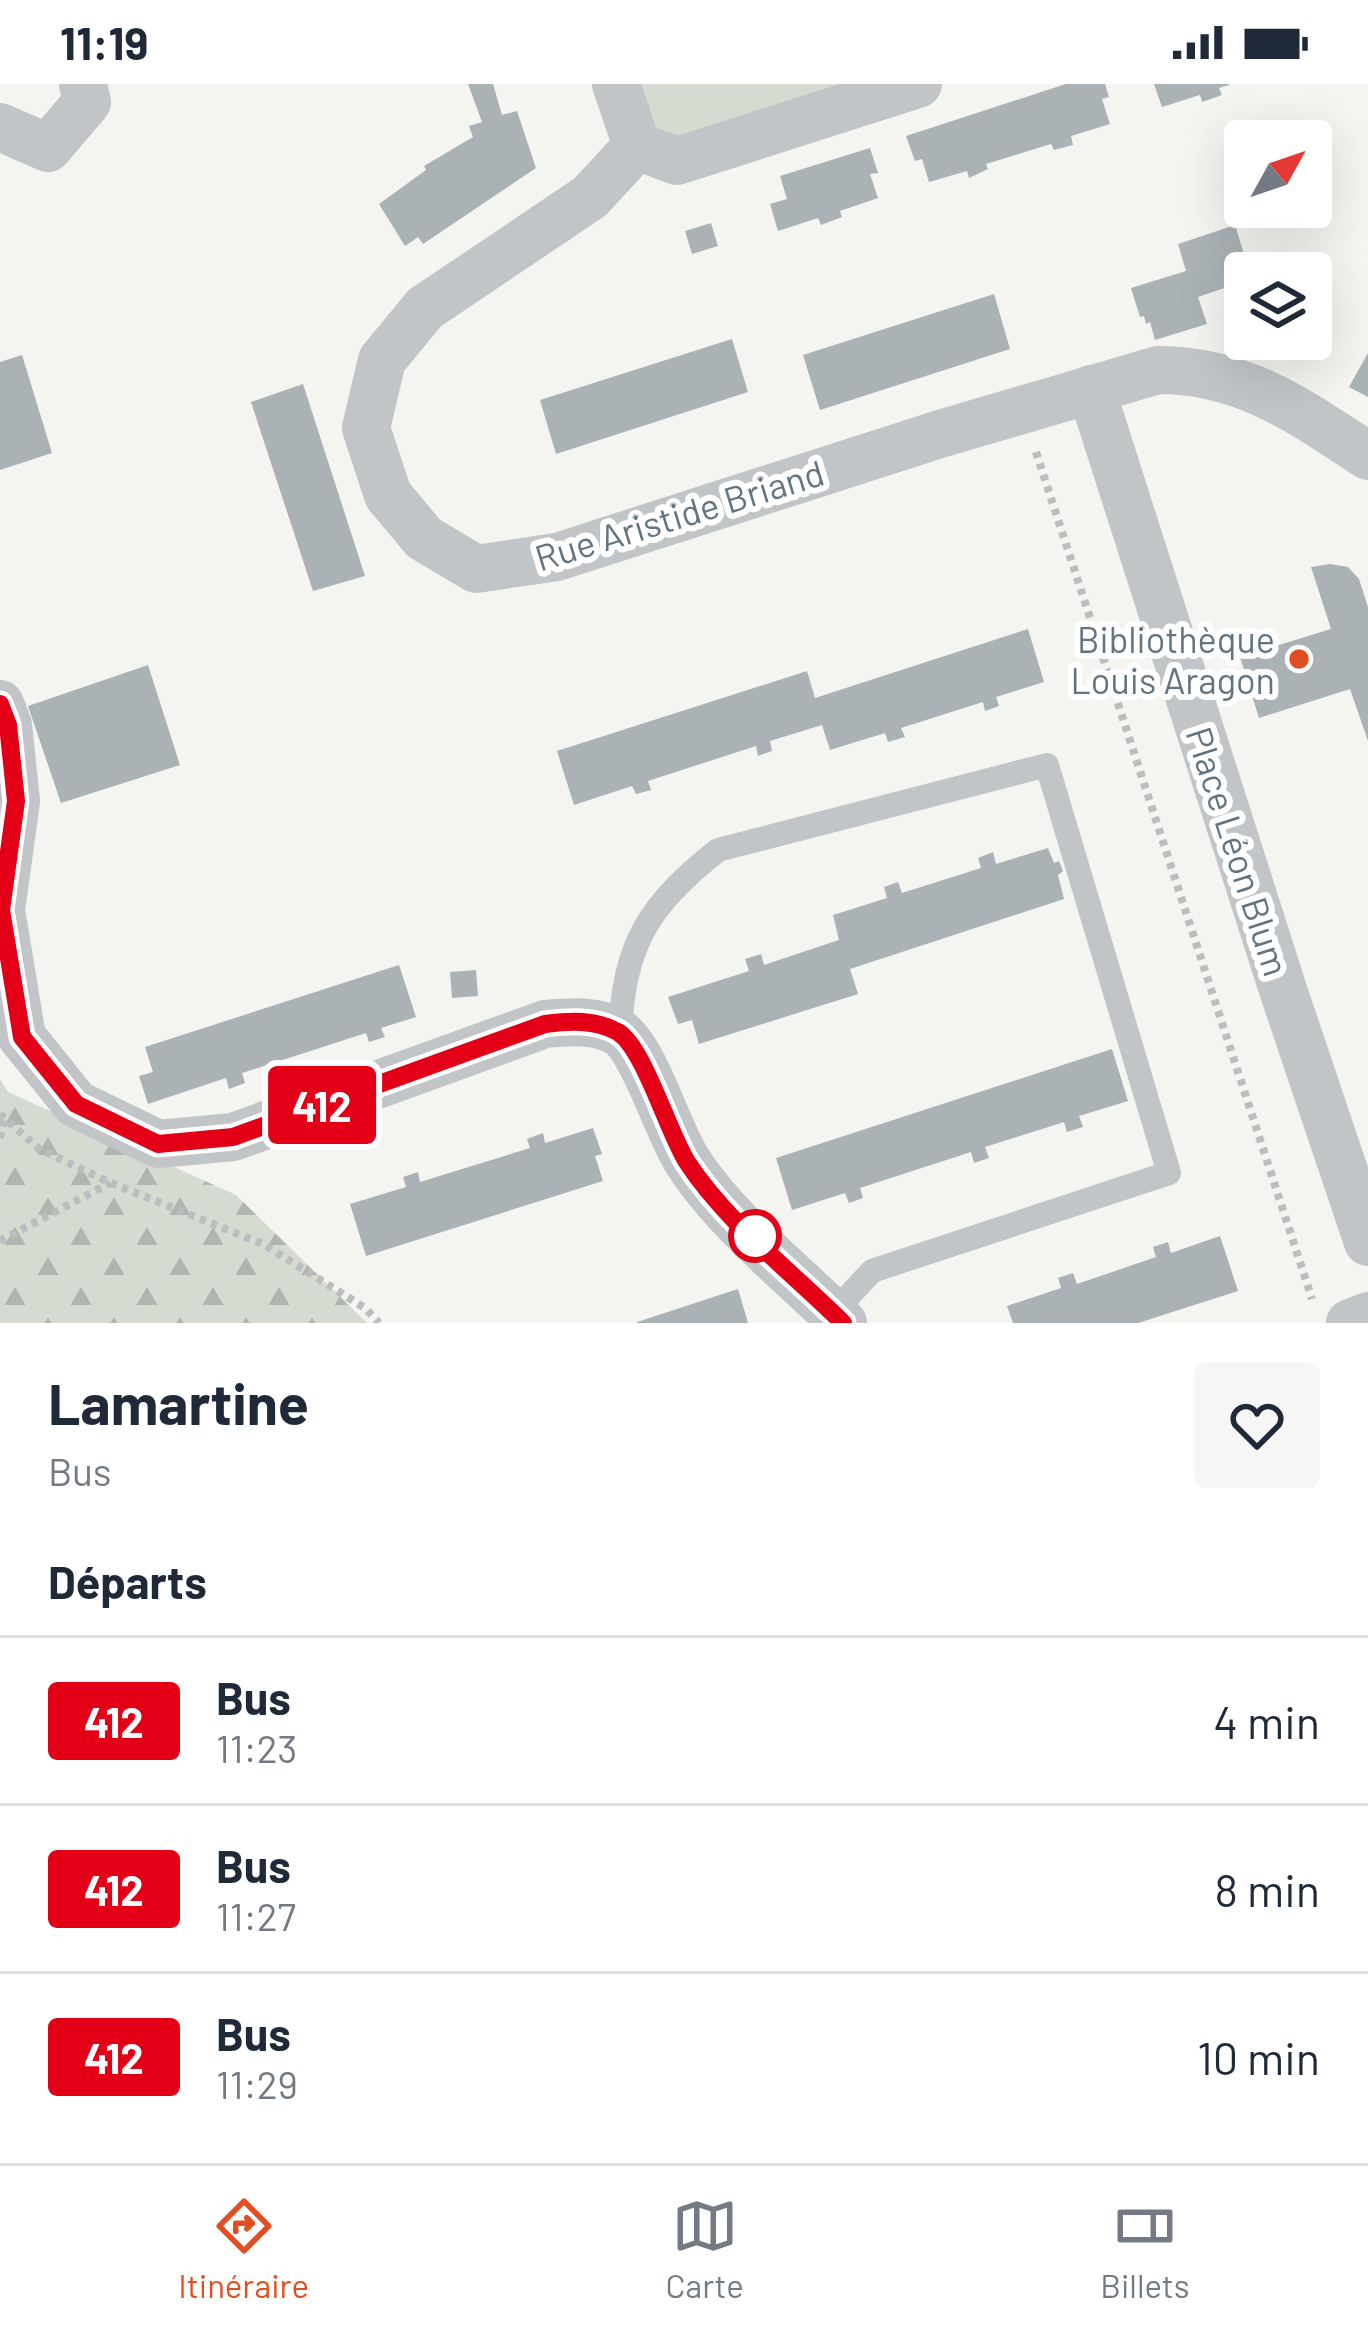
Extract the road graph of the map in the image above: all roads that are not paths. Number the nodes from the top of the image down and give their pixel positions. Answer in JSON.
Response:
{"nodes":[{"id":1,"x":83,"y":84,"type":"edge"},
{"id":2,"x":616,"y":84,"type":"edge"},
{"id":3,"x":918,"y":84,"type":"edge"},
{"id":4,"x":0,"y":127,"type":"edge"},
{"id":5,"x":637,"y":146,"type":"junction"},
{"id":6,"x":1091,"y":389,"type":"junction"},
{"id":7,"x":1368,"y":456,"type":"edge"},
{"id":8,"x":0,"y":704,"type":"edge"},
{"id":9,"x":620,"y":1033,"type":"junction"},
{"id":10,"x":1368,"y":1242,"type":"edge"},
{"id":11,"x":1331,"y":1312,"type":"edge"},
{"id":12,"x":1368,"y":1316,"type":"edge"},
{"id":13,"x":838,"y":1318,"type":"edge"}],
"edges":[{"from":1,"to":4,"type":"street"},
{"from":2,"to":5,"type":"street"},
{"from":3,"to":5,"type":"street"},
{"from":5,"to":6,"type":"street","name":"Rue Aristide Briand"},
{"from":6,"to":7,"type":"street","name":"Rue Aristide Briand"},
{"from":6,"to":10,"type":"street","name":"Place Léon Blum"},
{"from":8,"to":9,"type":"street"},
{"from":9,"to":13,"type":"street"},
{"from":9,"to":13,"type":"lane"},
{"from":11,"to":12,"type":"street"}]}
